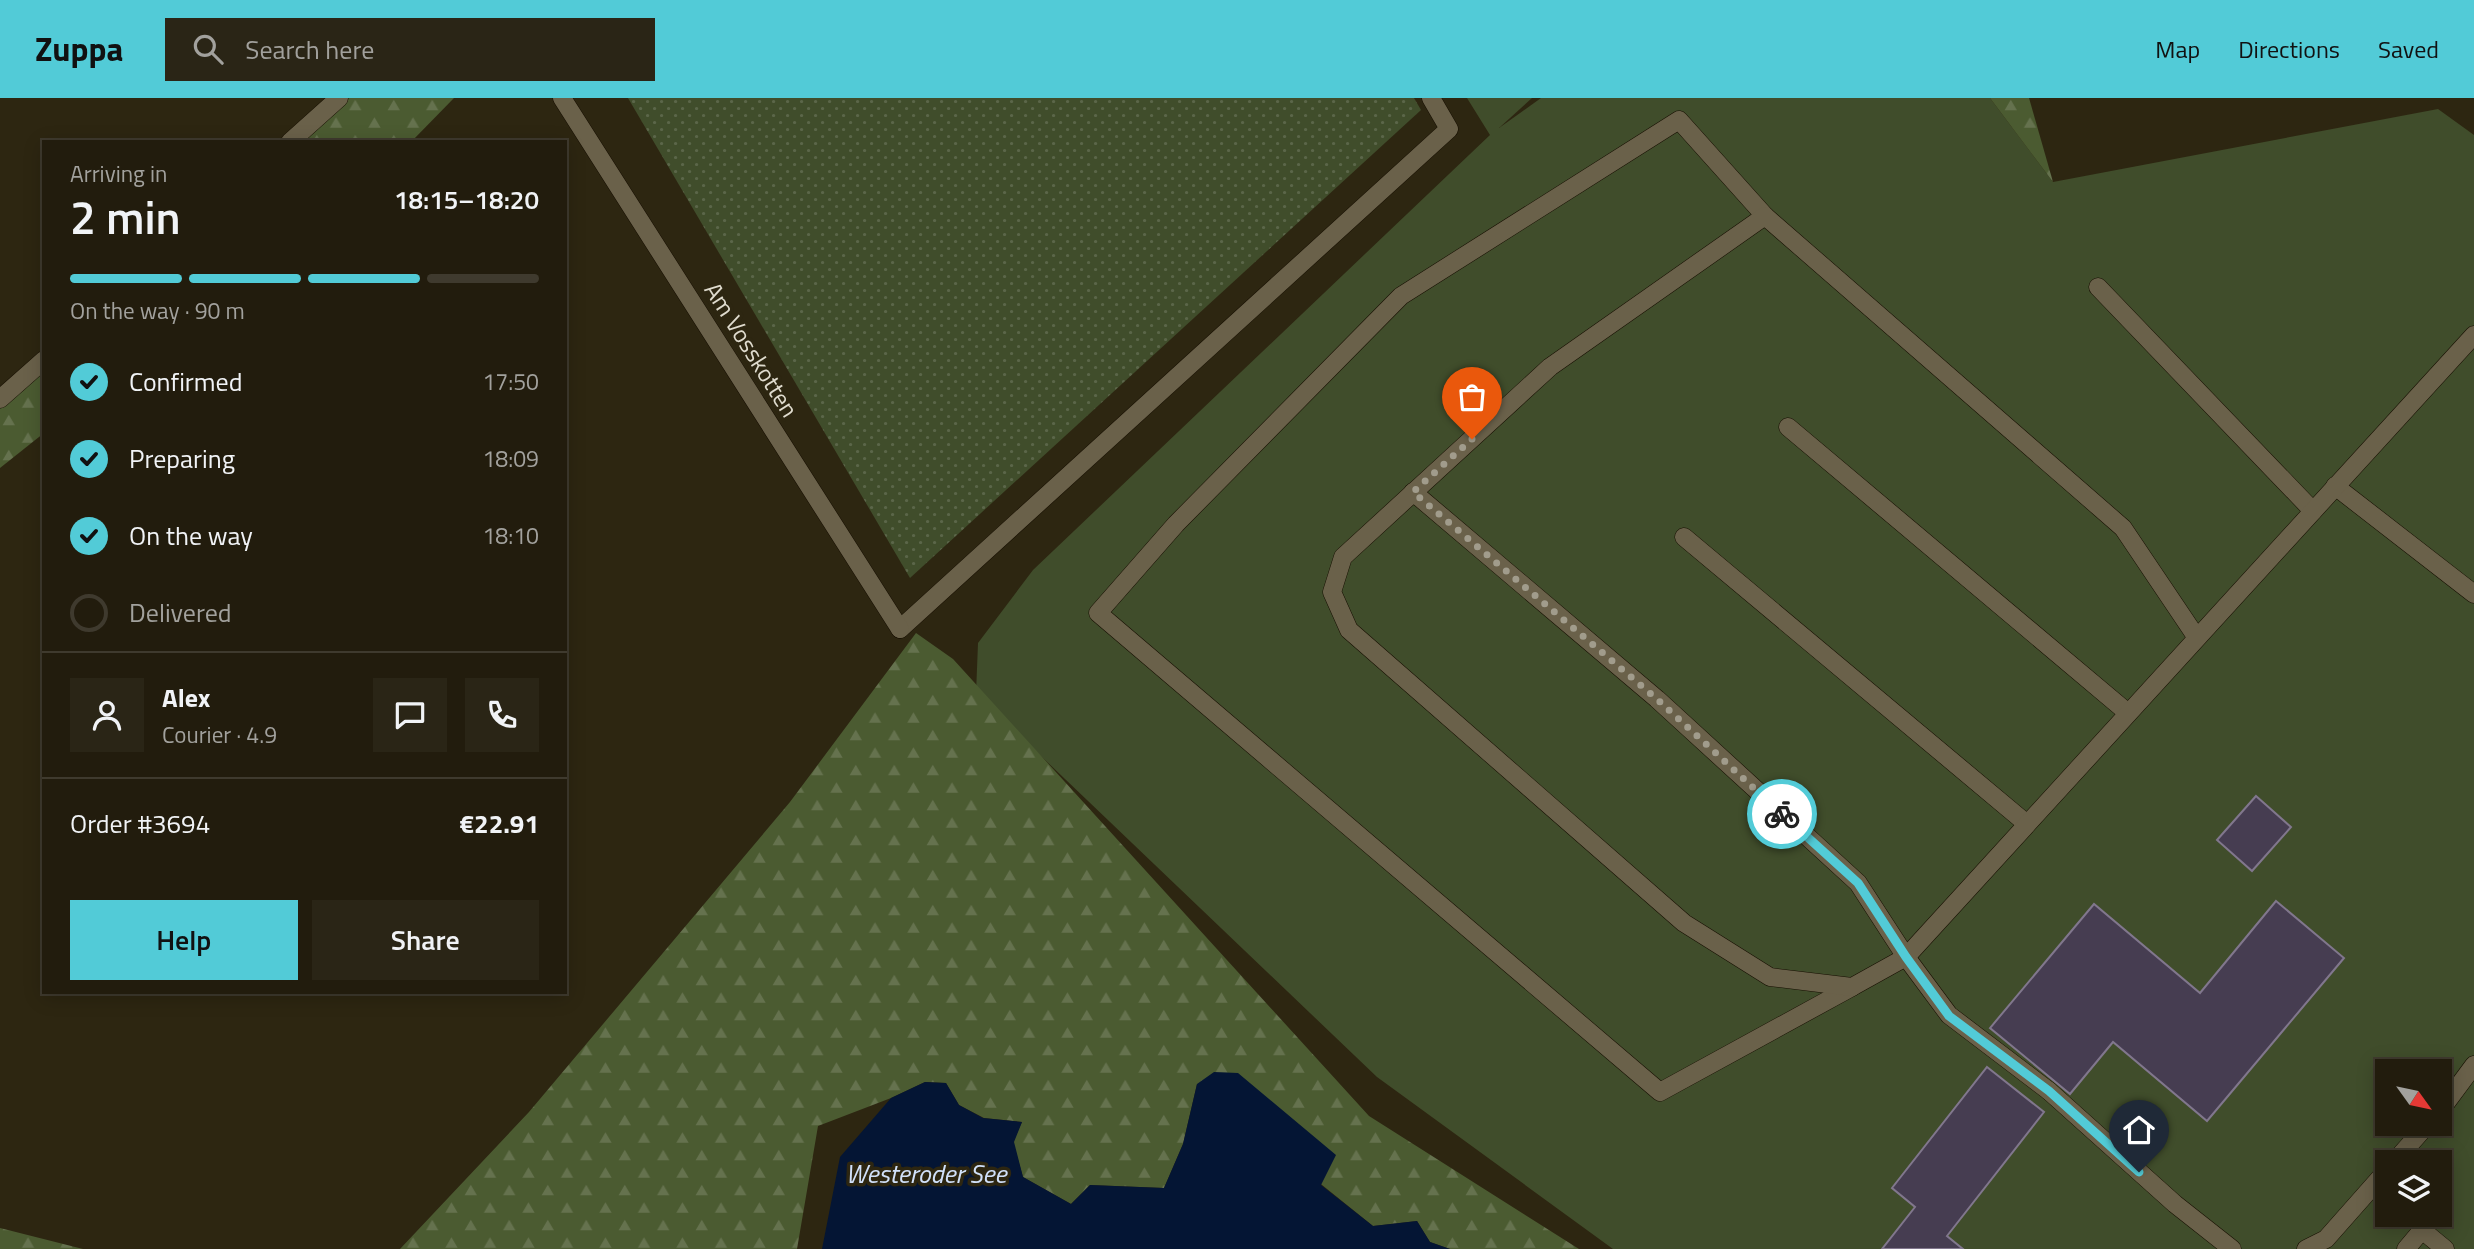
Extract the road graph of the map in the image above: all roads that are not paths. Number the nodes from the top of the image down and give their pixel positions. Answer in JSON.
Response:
{"nodes":[{"id":1,"x":339,"y":98,"type":"edge"},
{"id":2,"x":562,"y":98,"type":"edge"},
{"id":3,"x":1431,"y":98,"type":"edge"},
{"id":4,"x":292,"y":140,"type":"edge"},
{"id":5,"x":1765,"y":216,"type":"junction"},
{"id":6,"x":2098,"y":287,"type":"dead end"},
{"id":7,"x":2474,"y":335,"type":"edge"},
{"id":8,"x":42,"y":362,"type":"edge"},
{"id":9,"x":0,"y":399,"type":"edge"},
{"id":10,"x":1788,"y":427,"type":"dead end"},
{"id":11,"x":2335,"y":486,"type":"junction"},
{"id":12,"x":1413,"y":492,"type":"junction"},
{"id":13,"x":2313,"y":511,"type":"junction"},
{"id":14,"x":1684,"y":537,"type":"dead end"},
{"id":15,"x":2474,"y":594,"type":"edge"},
{"id":16,"x":2197,"y":638,"type":"junction"},
{"id":17,"x":2129,"y":713,"type":"junction"},
{"id":18,"x":2027,"y":824,"type":"junction"},
{"id":19,"x":1906,"y":957,"type":"junction"},
{"id":20,"x":1852,"y":987,"type":"junction"},
{"id":21,"x":2474,"y":1065,"type":"edge"},
{"id":22,"x":2452,"y":1095,"type":"edge"},
{"id":23,"x":2417,"y":1136,"type":"edge"},
{"id":24,"x":2405,"y":1150,"type":"edge"},
{"id":25,"x":2375,"y":1184,"type":"edge"},
{"id":26,"x":2232,"y":1249,"type":"edge"},
{"id":27,"x":2306,"y":1249,"type":"edge"},
{"id":28,"x":2406,"y":1249,"type":"edge"},
{"id":29,"x":2445,"y":1249,"type":"edge"}],
"edges":[{"from":1,"to":4,"type":"street"},
{"from":2,"to":3,"type":"street","name":"Am Vosskotten"},
{"from":5,"to":12,"type":"street"},
{"from":5,"to":16,"type":"street"},
{"from":5,"to":20,"type":"street"},
{"from":6,"to":13,"type":"street"},
{"from":7,"to":11,"type":"street"},
{"from":8,"to":9,"type":"street"},
{"from":10,"to":17,"type":"street"},
{"from":11,"to":13,"type":"street"},
{"from":11,"to":15,"type":"street"},
{"from":12,"to":19,"type":"street"},
{"from":12,"to":20,"type":"street"},
{"from":13,"to":16,"type":"street"},
{"from":14,"to":18,"type":"street"},
{"from":16,"to":17,"type":"street"},
{"from":17,"to":18,"type":"street"},
{"from":18,"to":19,"type":"street"},
{"from":19,"to":20,"type":"street"},
{"from":19,"to":26,"type":"street"},
{"from":21,"to":22,"type":"street"},
{"from":23,"to":24,"type":"street"},
{"from":25,"to":27,"type":"street"},
{"from":28,"to":29,"type":"street"}]}
